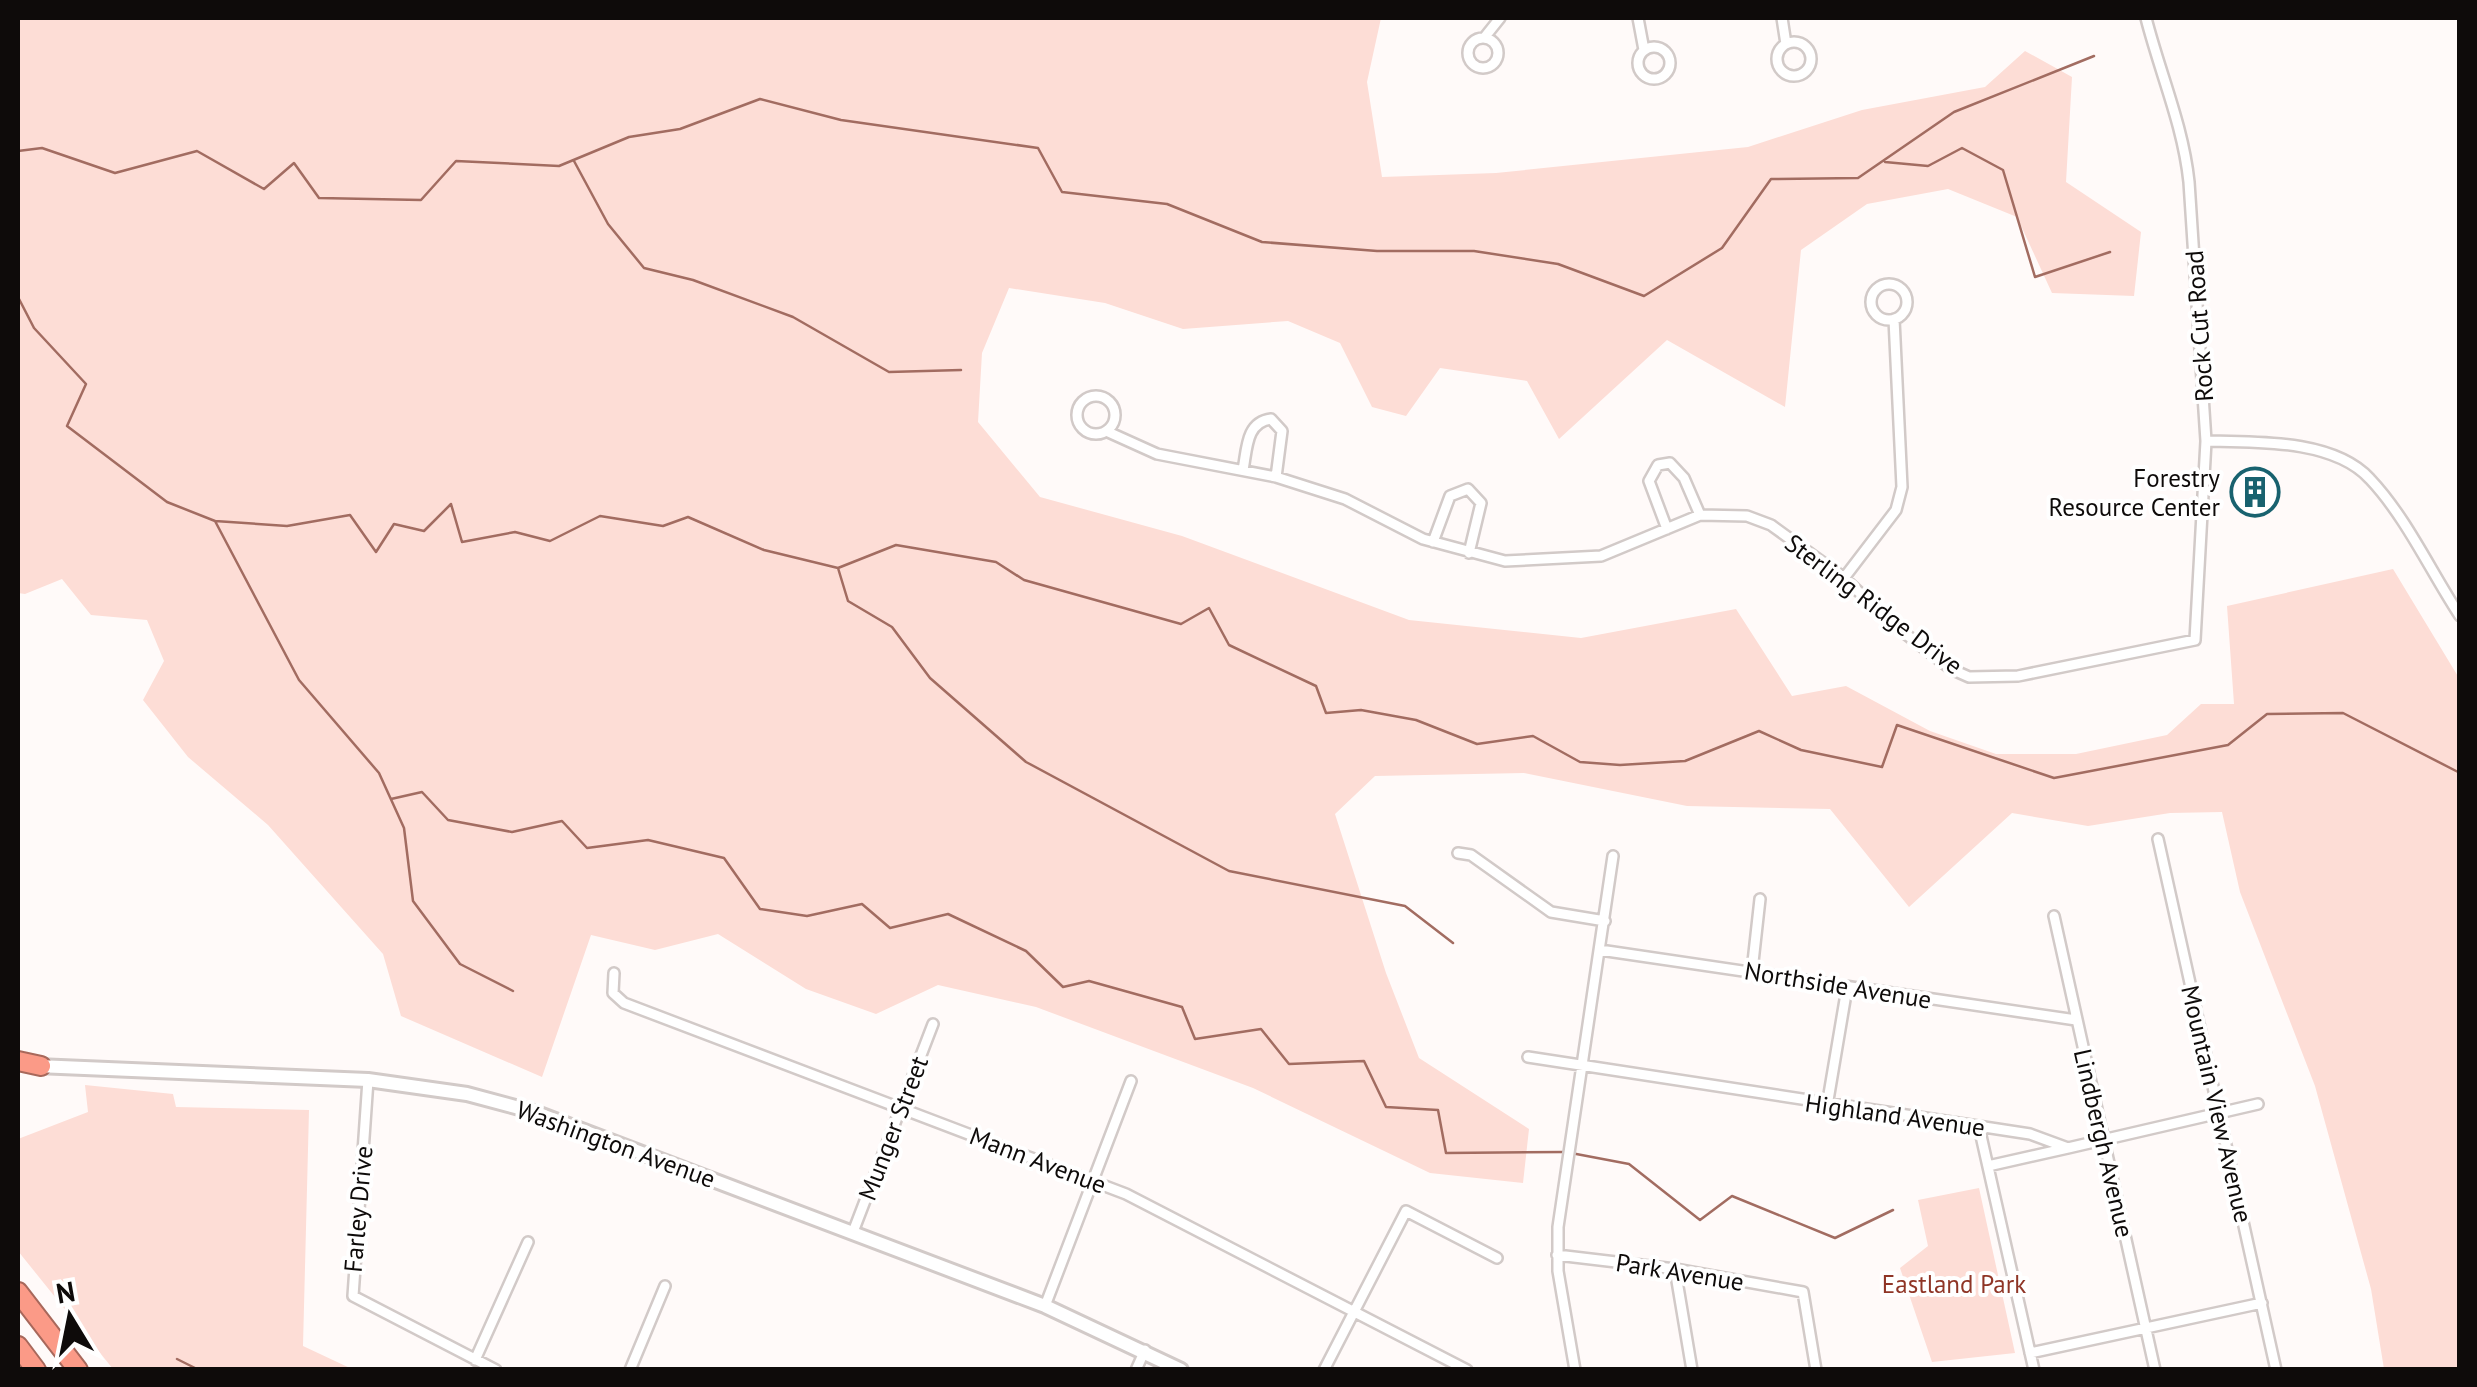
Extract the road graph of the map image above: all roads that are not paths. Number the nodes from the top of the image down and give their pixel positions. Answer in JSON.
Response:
{"nodes":[{"id":1,"x":1500,"y":18,"type":"edge"},
{"id":2,"x":1638,"y":18,"type":"edge"},
{"id":3,"x":1782,"y":18,"type":"edge"},
{"id":4,"x":2146,"y":18,"type":"edge"},
{"id":5,"x":1484,"y":38,"type":"dead end"},
{"id":6,"x":1786,"y":44,"type":"dead end"},
{"id":7,"x":1644,"y":50,"type":"dead end"},
{"id":8,"x":1894,"y":320,"type":"junction"},
{"id":9,"x":1106,"y":431,"type":"junction"},
{"id":10,"x":2206,"y":441,"type":"junction"},
{"id":11,"x":1243,"y":470,"type":"junction"},
{"id":12,"x":1276,"y":477,"type":"junction"},
{"id":13,"x":1700,"y":516,"type":"junction"},
{"id":14,"x":1667,"y":529,"type":"junction"},
{"id":15,"x":1434,"y":542,"type":"junction"},
{"id":16,"x":1468,"y":553,"type":"junction"},
{"id":17,"x":1844,"y":578,"type":"junction"},
{"id":18,"x":2460,"y":616,"type":"edge"},
{"id":19,"x":2195,"y":640,"type":"joint"},
{"id":20,"x":2158,"y":840,"type":"dead end"},
{"id":21,"x":1458,"y":853,"type":"dead end"},
{"id":22,"x":1613,"y":856,"type":"dead end"},
{"id":23,"x":1760,"y":899,"type":"dead end"},
{"id":24,"x":2054,"y":916,"type":"dead end"},
{"id":25,"x":1605,"y":920,"type":"junction"},
{"id":26,"x":1600,"y":950,"type":"junction"},
{"id":27,"x":1752,"y":971,"type":"junction"},
{"id":28,"x":614,"y":972,"type":"dead end"},
{"id":29,"x":1847,"y":988,"type":"junction"},
{"id":30,"x":2076,"y":1020,"type":"junction"},
{"id":31,"x":933,"y":1024,"type":"dead end"},
{"id":32,"x":1528,"y":1058,"type":"dead end"},
{"id":33,"x":18,"y":1064,"type":"edge"},
{"id":34,"x":42,"y":1066,"type":"joint"},
{"id":35,"x":1583,"y":1067,"type":"junction"},
{"id":36,"x":368,"y":1080,"type":"junction"},
{"id":37,"x":1131,"y":1081,"type":"dead end"},
{"id":38,"x":2258,"y":1104,"type":"dead end"},
{"id":39,"x":1827,"y":1106,"type":"junction"},
{"id":40,"x":900,"y":1107,"type":"junction"},
{"id":41,"x":2219,"y":1114,"type":"junction"},
{"id":42,"x":1979,"y":1127,"type":"junction"},
{"id":43,"x":2104,"y":1139,"type":"junction"},
{"id":44,"x":2068,"y":1148,"type":"junction"},
{"id":45,"x":1988,"y":1166,"type":"junction"},
{"id":46,"x":1092,"y":1180,"type":"junction"},
{"id":47,"x":853,"y":1232,"type":"junction"},
{"id":48,"x":528,"y":1242,"type":"dead end"},
{"id":49,"x":1557,"y":1255,"type":"junction"},
{"id":50,"x":1497,"y":1258,"type":"dead end"},
{"id":51,"x":1675,"y":1269,"type":"junction"},
{"id":52,"x":665,"y":1286,"type":"dead end"},
{"id":53,"x":18,"y":1292,"type":"edge"},
{"id":54,"x":2262,"y":1302,"type":"junction"},
{"id":55,"x":1045,"y":1306,"type":"junction"},
{"id":56,"x":1354,"y":1312,"type":"junction"},
{"id":57,"x":2146,"y":1328,"type":"junction"},
{"id":58,"x":18,"y":1346,"type":"edge"},
{"id":59,"x":1146,"y":1350,"type":"junction"},
{"id":60,"x":2030,"y":1353,"type":"junction"},
{"id":61,"x":475,"y":1360,"type":"junction"},
{"id":62,"x":36,"y":1370,"type":"edge"},
{"id":63,"x":78,"y":1370,"type":"edge"},
{"id":64,"x":496,"y":1370,"type":"edge"},
{"id":65,"x":630,"y":1370,"type":"edge"},
{"id":66,"x":1136,"y":1370,"type":"edge"},
{"id":67,"x":1180,"y":1370,"type":"edge"},
{"id":68,"x":1324,"y":1370,"type":"edge"},
{"id":69,"x":1467,"y":1370,"type":"edge"},
{"id":70,"x":1575,"y":1370,"type":"edge"},
{"id":71,"x":1692,"y":1370,"type":"edge"},
{"id":72,"x":1816,"y":1370,"type":"edge"},
{"id":73,"x":2034,"y":1370,"type":"edge"},
{"id":74,"x":2155,"y":1370,"type":"edge"},
{"id":75,"x":2276,"y":1370,"type":"edge"}],
"edges":[{"from":1,"to":5,"type":"street"},
{"from":2,"to":7,"type":"street"},
{"from":3,"to":6,"type":"street"},
{"from":4,"to":10,"type":"street","name":"Rock Cut Road"},
{"from":8,"to":8,"type":"street"},
{"from":8,"to":17,"type":"street"},
{"from":9,"to":9,"type":"street","name":"Sterling Ridge Drive"},
{"from":9,"to":11,"type":"street","name":"Sterling Ridge Drive"},
{"from":10,"to":18,"type":"street"},
{"from":10,"to":19,"type":"street","name":"Rock Cut Road"},
{"from":11,"to":12,"type":"street","name":"Sterling Ridge Drive"},
{"from":11,"to":12,"type":"street"},
{"from":12,"to":15,"type":"street","name":"Sterling Ridge Drive"},
{"from":13,"to":14,"type":"street","name":"Sterling Ridge Drive"},
{"from":13,"to":14,"type":"street"},
{"from":13,"to":17,"type":"street","name":"Sterling Ridge Drive"},
{"from":14,"to":16,"type":"street","name":"Sterling Ridge Drive"},
{"from":15,"to":16,"type":"street","name":"Sterling Ridge Drive"},
{"from":15,"to":16,"type":"street"},
{"from":17,"to":19,"type":"street","name":"Sterling Ridge Drive"},
{"from":20,"to":41,"type":"street","name":"Mountain View Avenue"},
{"from":21,"to":25,"type":"street"},
{"from":22,"to":25,"type":"street"},
{"from":23,"to":27,"type":"street"},
{"from":24,"to":30,"type":"street","name":"Lindbergh Avenue"},
{"from":25,"to":26,"type":"street"},
{"from":26,"to":27,"type":"street","name":"Northside Avenue"},
{"from":26,"to":35,"type":"street"},
{"from":27,"to":29,"type":"street","name":"Northside Avenue"},
{"from":28,"to":40,"type":"street","name":"Mann Avenue"},
{"from":29,"to":30,"type":"street","name":"Northside Avenue"},
{"from":29,"to":39,"type":"street"},
{"from":30,"to":43,"type":"street","name":"Lindbergh Avenue"},
{"from":31,"to":40,"type":"street","name":"Munger Street"},
{"from":32,"to":35,"type":"street","name":"Highland Avenue"},
{"from":33,"to":34,"type":"highway"},
{"from":34,"to":36,"type":"street","name":"Washington Avenue"},
{"from":35,"to":39,"type":"street","name":"Highland Avenue"},
{"from":35,"to":49,"type":"street"},
{"from":36,"to":47,"type":"street","name":"Washington Avenue"},
{"from":36,"to":61,"type":"street","name":"Farley Drive"},
{"from":37,"to":46,"type":"street"},
{"from":38,"to":41,"type":"street"},
{"from":39,"to":42,"type":"street","name":"Highland Avenue"},
{"from":40,"to":46,"type":"street","name":"Mann Avenue"},
{"from":40,"to":47,"type":"street","name":"Munger Street"},
{"from":41,"to":43,"type":"street"},
{"from":41,"to":54,"type":"street","name":"Mountain View Avenue"},
{"from":42,"to":44,"type":"street","name":"Highland Avenue"},
{"from":42,"to":45,"type":"street"},
{"from":43,"to":44,"type":"street"},
{"from":43,"to":57,"type":"street","name":"Lindbergh Avenue"},
{"from":44,"to":45,"type":"street"},
{"from":45,"to":60,"type":"street"},
{"from":46,"to":55,"type":"street"},
{"from":46,"to":56,"type":"street","name":"Mann Avenue"},
{"from":47,"to":55,"type":"street","name":"Washington Avenue"},
{"from":48,"to":61,"type":"street"},
{"from":49,"to":51,"type":"street","name":"Park Avenue"},
{"from":49,"to":70,"type":"street"},
{"from":50,"to":56,"type":"street"},
{"from":51,"to":71,"type":"street"},
{"from":51,"to":72,"type":"street","name":"Park Avenue"},
{"from":52,"to":65,"type":"street"},
{"from":53,"to":63,"type":"highway"},
{"from":54,"to":57,"type":"street"},
{"from":54,"to":75,"type":"street","name":"Mountain View Avenue"},
{"from":55,"to":59,"type":"street","name":"Washington Avenue"},
{"from":56,"to":68,"type":"street"},
{"from":56,"to":69,"type":"street","name":"Mann Avenue"},
{"from":57,"to":60,"type":"street"},
{"from":57,"to":74,"type":"street","name":"Lindbergh Avenue"},
{"from":58,"to":62,"type":"highway"},
{"from":59,"to":66,"type":"street"},
{"from":59,"to":67,"type":"street","name":"Washington Avenue"},
{"from":60,"to":73,"type":"street"},
{"from":61,"to":64,"type":"street","name":"Farley Drive"}]}
